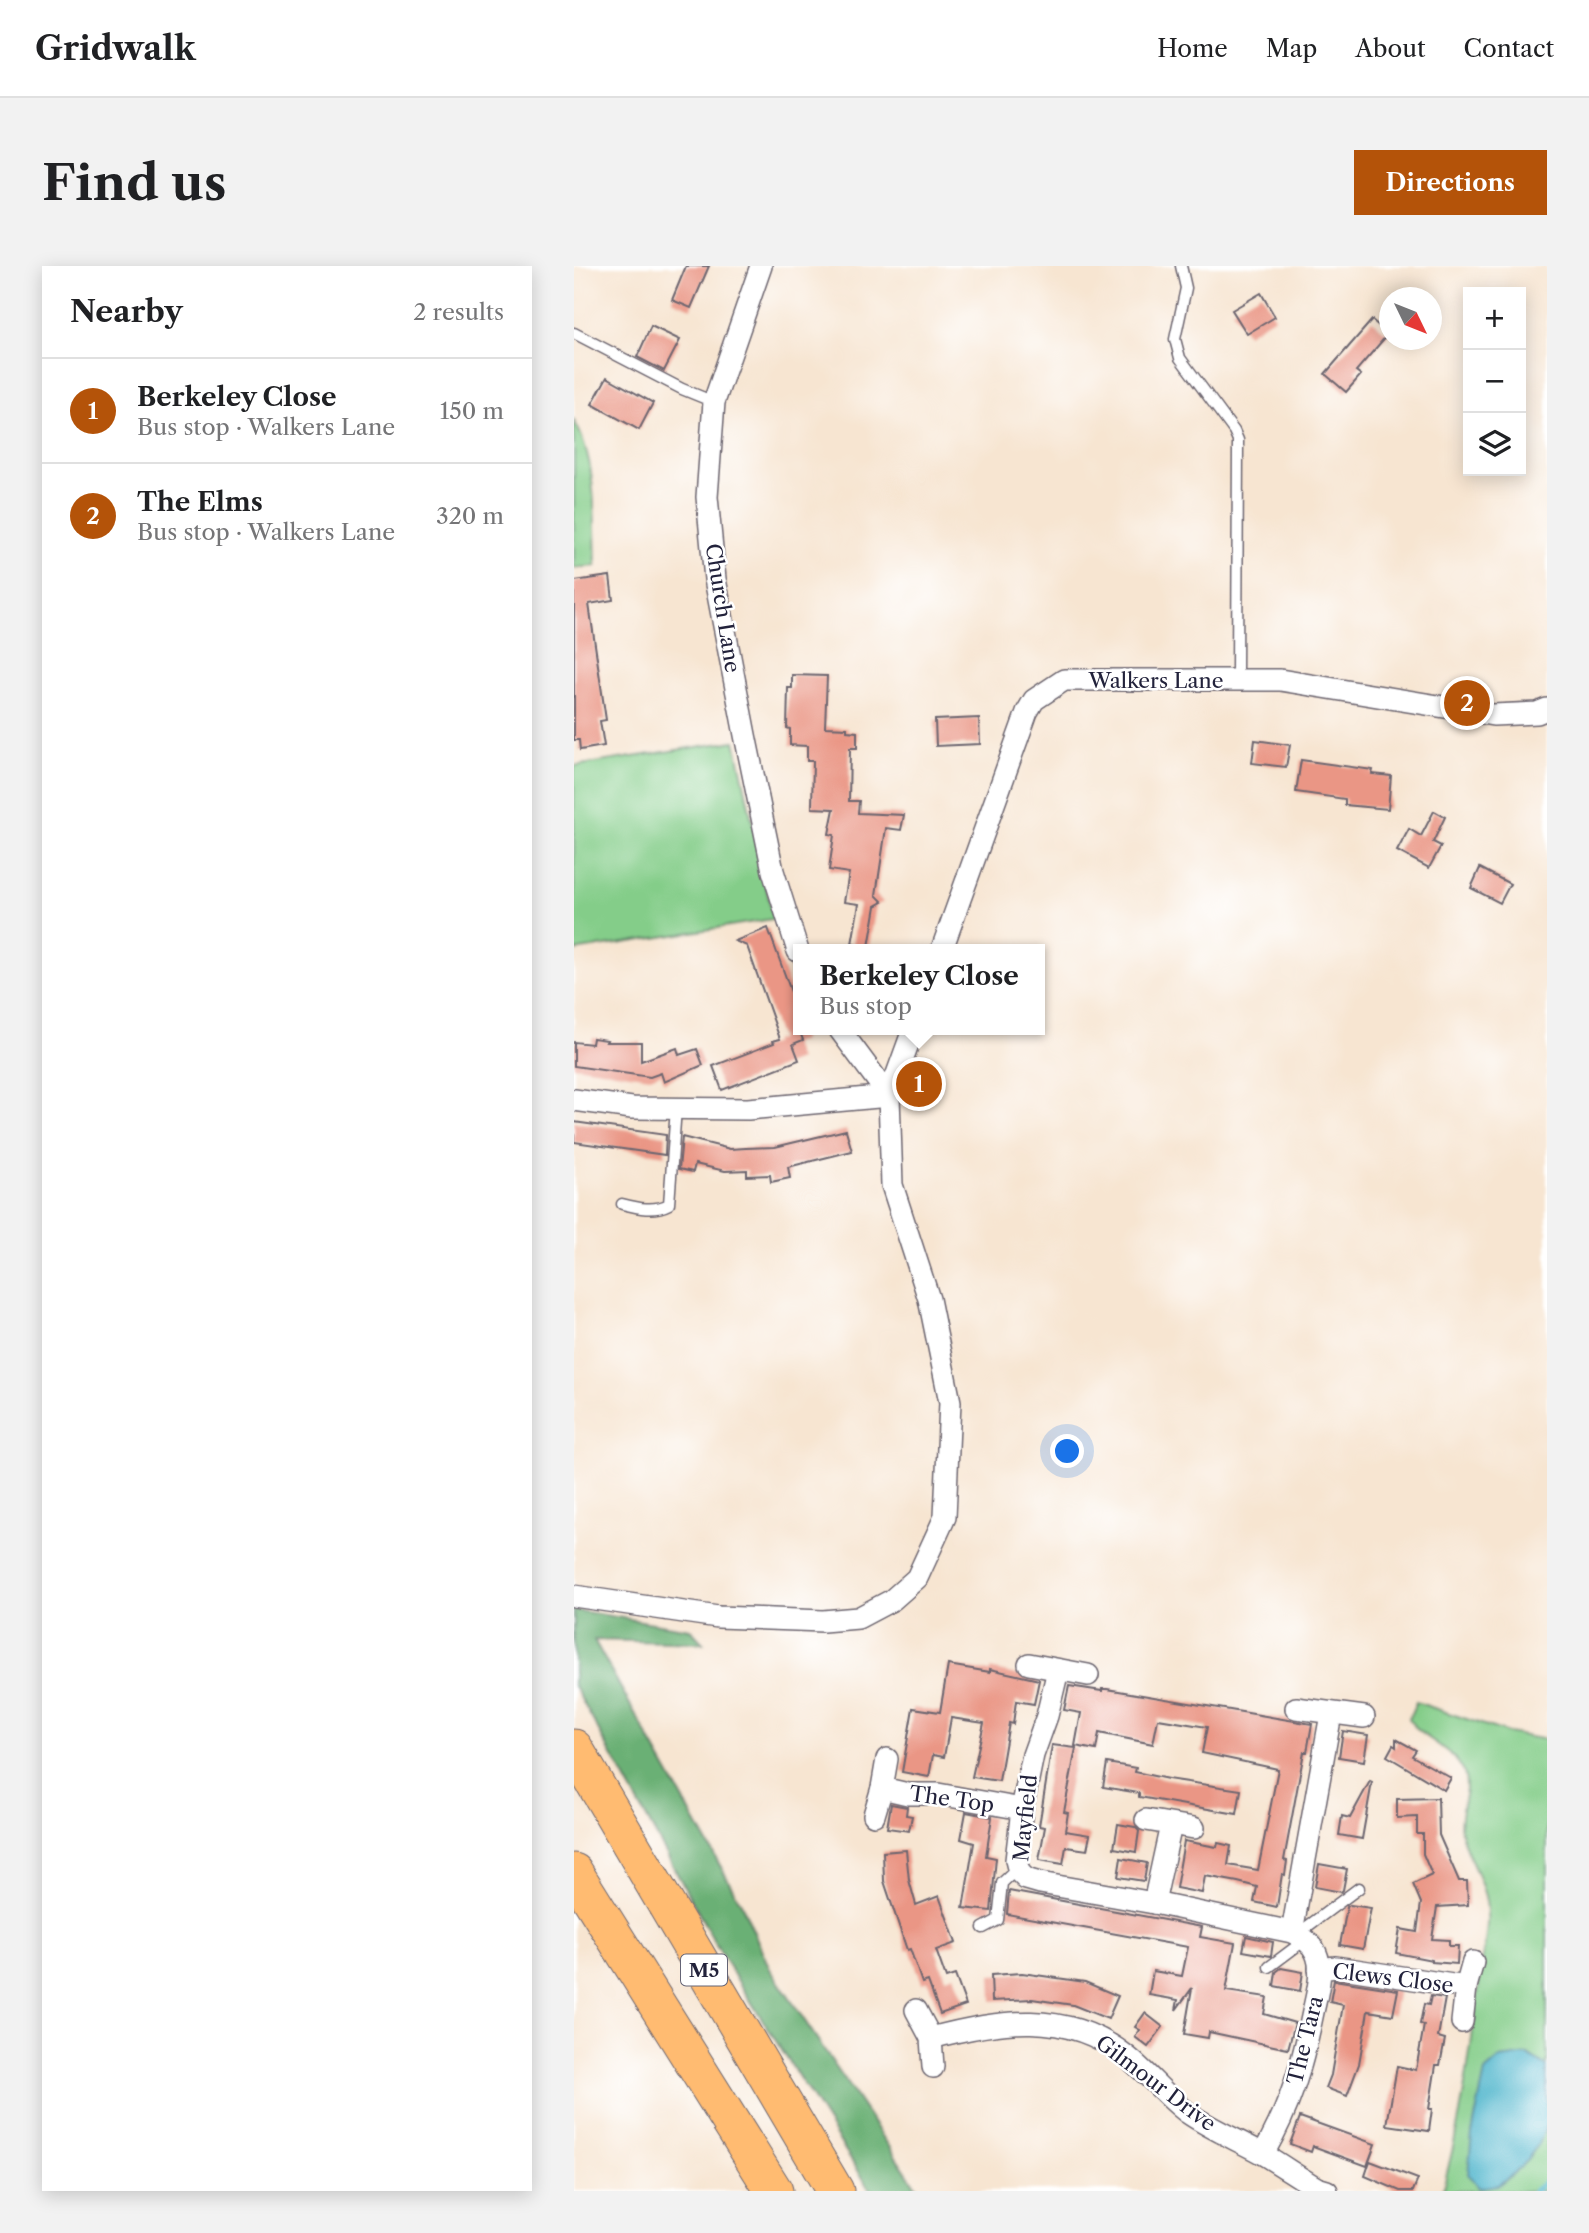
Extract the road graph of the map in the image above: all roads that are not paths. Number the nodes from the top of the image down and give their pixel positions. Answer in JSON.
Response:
{"nodes":[{"id":1,"x":761,"y":266,"type":"edge"},
{"id":2,"x":1181,"y":266,"type":"edge"},
{"id":3,"x":574,"y":333,"type":"edge"},
{"id":4,"x":715,"y":402,"type":"junction"},
{"id":5,"x":1237,"y":680,"type":"junction"},
{"id":6,"x":1547,"y":709,"type":"edge"},
{"id":7,"x":796,"y":944,"type":"edge"},
{"id":8,"x":944,"y":944,"type":"edge"},
{"id":9,"x":845,"y":1035,"type":"edge"},
{"id":10,"x":911,"y":1035,"type":"edge"},
{"id":11,"x":889,"y":1096,"type":"junction"},
{"id":12,"x":574,"y":1100,"type":"edge"},
{"id":13,"x":676,"y":1108,"type":"junction"},
{"id":14,"x":622,"y":1205,"type":"dead end"},
{"id":15,"x":574,"y":1596,"type":"edge"},
{"id":16,"x":1029,"y":1664,"type":"dead end"},
{"id":17,"x":1058,"y":1670,"type":"junction"},
{"id":18,"x":1088,"y":1675,"type":"dead end"},
{"id":19,"x":1296,"y":1708,"type":"dead end"},
{"id":20,"x":1331,"y":1714,"type":"junction"},
{"id":21,"x":1364,"y":1717,"type":"dead end"},
{"id":22,"x":574,"y":1748,"type":"edge"},
{"id":23,"x":887,"y":1759,"type":"dead end"},
{"id":24,"x":882,"y":1788,"type":"junction"},
{"id":25,"x":1022,"y":1809,"type":"junction"},
{"id":26,"x":874,"y":1815,"type":"dead end"},
{"id":27,"x":1146,"y":1820,"type":"dead end"},
{"id":28,"x":1171,"y":1825,"type":"junction"},
{"id":29,"x":1194,"y":1828,"type":"dead end"},
{"id":30,"x":1018,"y":1868,"type":"junction"},
{"id":31,"x":574,"y":1872,"type":"edge"},
{"id":32,"x":1359,"y":1888,"type":"dead end"},
{"id":33,"x":1154,"y":1903,"type":"junction"},
{"id":34,"x":983,"y":1928,"type":"dead end"},
{"id":35,"x":1298,"y":1936,"type":"junction"},
{"id":36,"x":1473,"y":1962,"type":"dead end"},
{"id":37,"x":1269,"y":1967,"type":"dead end"},
{"id":38,"x":1319,"y":1969,"type":"junction"},
{"id":39,"x":1466,"y":1987,"type":"junction"},
{"id":40,"x":916,"y":2010,"type":"dead end"},
{"id":41,"x":1462,"y":2022,"type":"dead end"},
{"id":42,"x":931,"y":2038,"type":"junction"},
{"id":43,"x":933,"y":2067,"type":"dead end"},
{"id":44,"x":1263,"y":2154,"type":"junction"},
{"id":45,"x":774,"y":2191,"type":"edge"},
{"id":46,"x":835,"y":2191,"type":"edge"},
{"id":47,"x":1327,"y":2191,"type":"edge"}],
"edges":[{"from":1,"to":4,"type":"street","name":"Church Lane"},
{"from":2,"to":5,"type":"lane"},
{"from":3,"to":4,"type":"lane"},
{"from":4,"to":7,"type":"street","name":"Church Lane"},
{"from":5,"to":6,"type":"street","name":"Walkers Lane"},
{"from":5,"to":8,"type":"street","name":"Walkers Lane"},
{"from":9,"to":11,"type":"street"},
{"from":10,"to":11,"type":"street"},
{"from":11,"to":13,"type":"street"},
{"from":11,"to":15,"type":"street"},
{"from":12,"to":13,"type":"street"},
{"from":13,"to":14,"type":"lane"},
{"from":16,"to":17,"type":"street"},
{"from":17,"to":18,"type":"street"},
{"from":17,"to":25,"type":"street","name":"Mayfield"},
{"from":19,"to":20,"type":"street"},
{"from":20,"to":21,"type":"street"},
{"from":20,"to":35,"type":"street"},
{"from":22,"to":46,"type":"highway","number":"M5"},
{"from":23,"to":24,"type":"street","name":"The Top"},
{"from":24,"to":25,"type":"street","name":"The Top"},
{"from":24,"to":26,"type":"street","name":"The Top"},
{"from":25,"to":30,"type":"street","name":"Mayfield"},
{"from":27,"to":28,"type":"street"},
{"from":28,"to":29,"type":"street"},
{"from":28,"to":33,"type":"street"},
{"from":30,"to":33,"type":"street","name":"Mayfield"},
{"from":30,"to":34,"type":"lane"},
{"from":31,"to":45,"type":"highway","number":"M5"},
{"from":32,"to":35,"type":"lane"},
{"from":33,"to":35,"type":"street","name":"Mayfield"},
{"from":35,"to":37,"type":"lane"},
{"from":35,"to":38,"type":"street","name":"The Tara"},
{"from":36,"to":39,"type":"street","name":"Clews Close"},
{"from":38,"to":39,"type":"street","name":"Clews Close"},
{"from":38,"to":44,"type":"street","name":"The Tara"},
{"from":39,"to":41,"type":"street","name":"Clews Close"},
{"from":40,"to":42,"type":"street"},
{"from":42,"to":43,"type":"street"},
{"from":42,"to":44,"type":"street","name":"Gilmour Drive"},
{"from":44,"to":47,"type":"street","name":"Gilmour Drive"}]}
